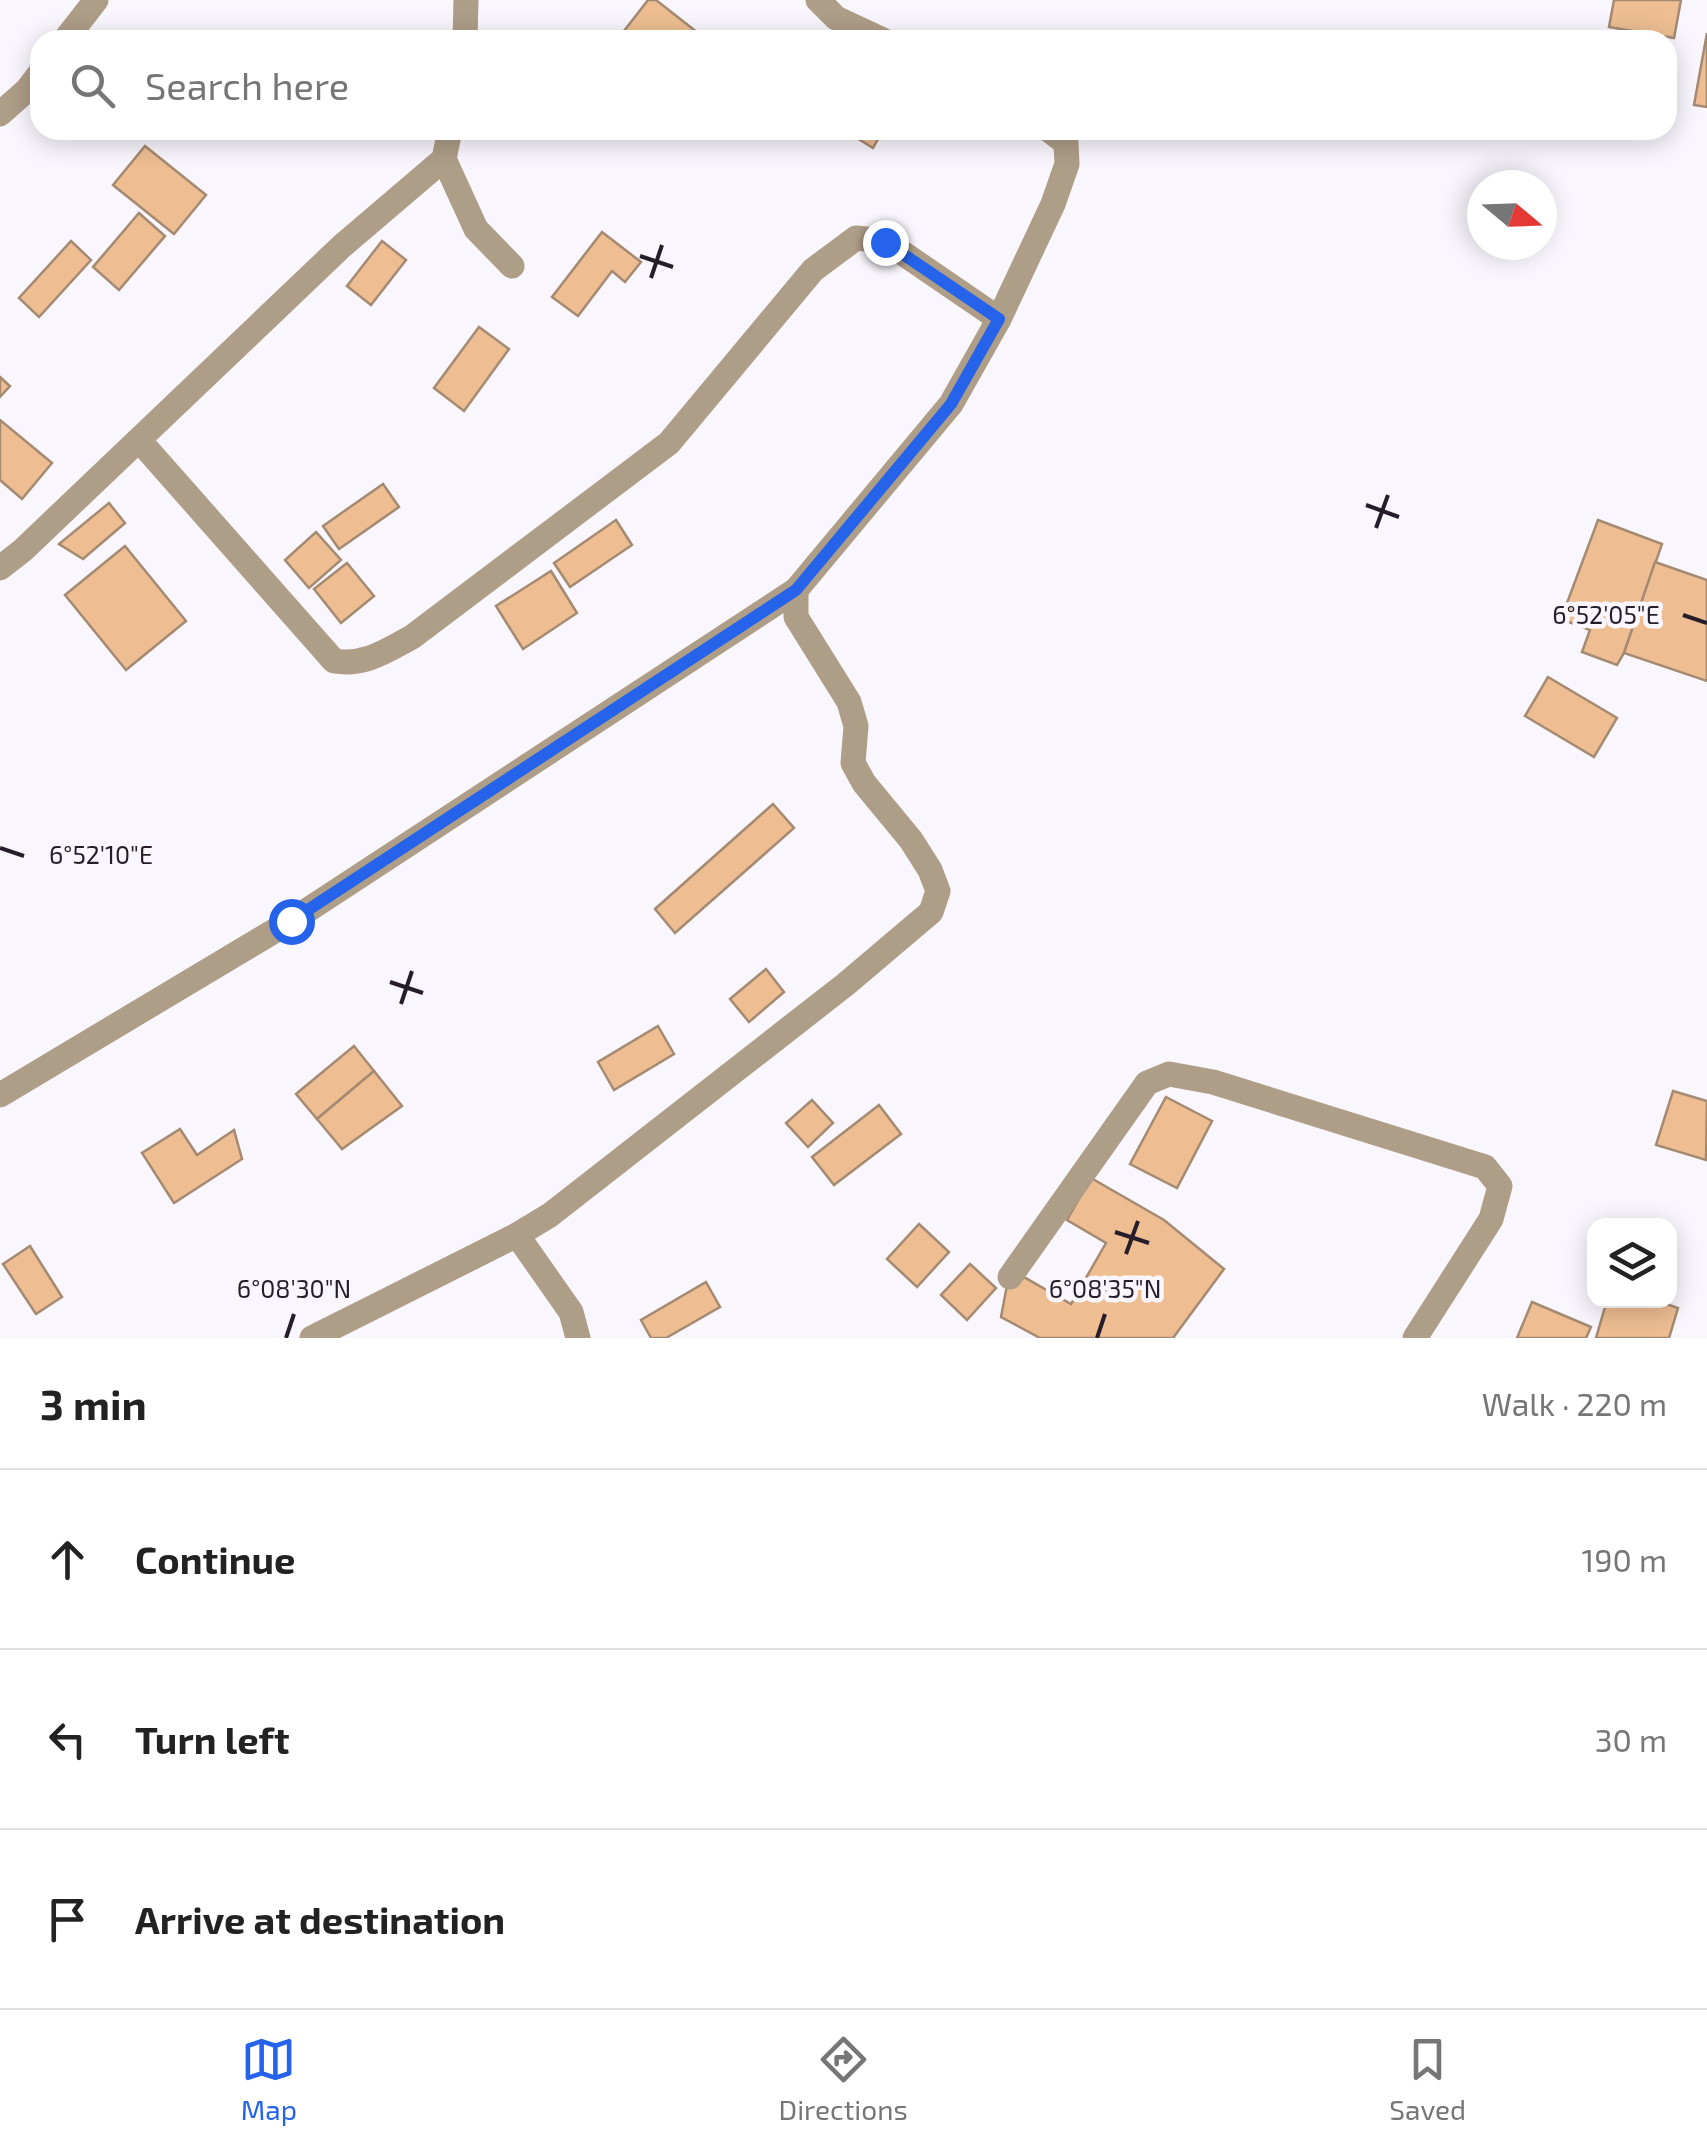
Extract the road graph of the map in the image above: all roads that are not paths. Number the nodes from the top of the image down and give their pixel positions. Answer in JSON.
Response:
{"nodes":[{"id":1,"x":96,"y":0,"type":"edge"},
{"id":2,"x":466,"y":0,"type":"edge"},
{"id":3,"x":818,"y":0,"type":"edge"},
{"id":4,"x":73,"y":30,"type":"edge"},
{"id":5,"x":465,"y":30,"type":"edge"},
{"id":6,"x":862,"y":30,"type":"edge"},
{"id":7,"x":30,"y":86,"type":"edge"},
{"id":8,"x":0,"y":114,"type":"edge"},
{"id":9,"x":448,"y":140,"type":"edge"},
{"id":10,"x":1062,"y":140,"type":"edge"},
{"id":11,"x":444,"y":159,"type":"junction"},
{"id":12,"x":512,"y":266,"type":"dead end"},
{"id":13,"x":999,"y":319,"type":"junction"},
{"id":14,"x":139,"y":440,"type":"junction"},
{"id":15,"x":0,"y":568,"type":"edge"},
{"id":16,"x":796,"y":590,"type":"junction"},
{"id":17,"x":0,"y":1095,"type":"edge"},
{"id":18,"x":517,"y":1235,"type":"junction"},
{"id":19,"x":1010,"y":1278,"type":"dead end"},
{"id":20,"x":312,"y":1338,"type":"edge"},
{"id":21,"x":578,"y":1338,"type":"edge"},
{"id":22,"x":1415,"y":1338,"type":"edge"}],
"edges":[{"from":1,"to":4,"type":"street"},
{"from":2,"to":5,"type":"street"},
{"from":3,"to":6,"type":"street"},
{"from":7,"to":8,"type":"street"},
{"from":9,"to":11,"type":"street"},
{"from":10,"to":13,"type":"street"},
{"from":11,"to":12,"type":"street"},
{"from":11,"to":14,"type":"street"},
{"from":13,"to":14,"type":"street"},
{"from":13,"to":16,"type":"street"},
{"from":14,"to":15,"type":"street"},
{"from":16,"to":17,"type":"street"},
{"from":16,"to":18,"type":"street"},
{"from":18,"to":20,"type":"street"},
{"from":18,"to":21,"type":"street"},
{"from":19,"to":22,"type":"street"}]}
